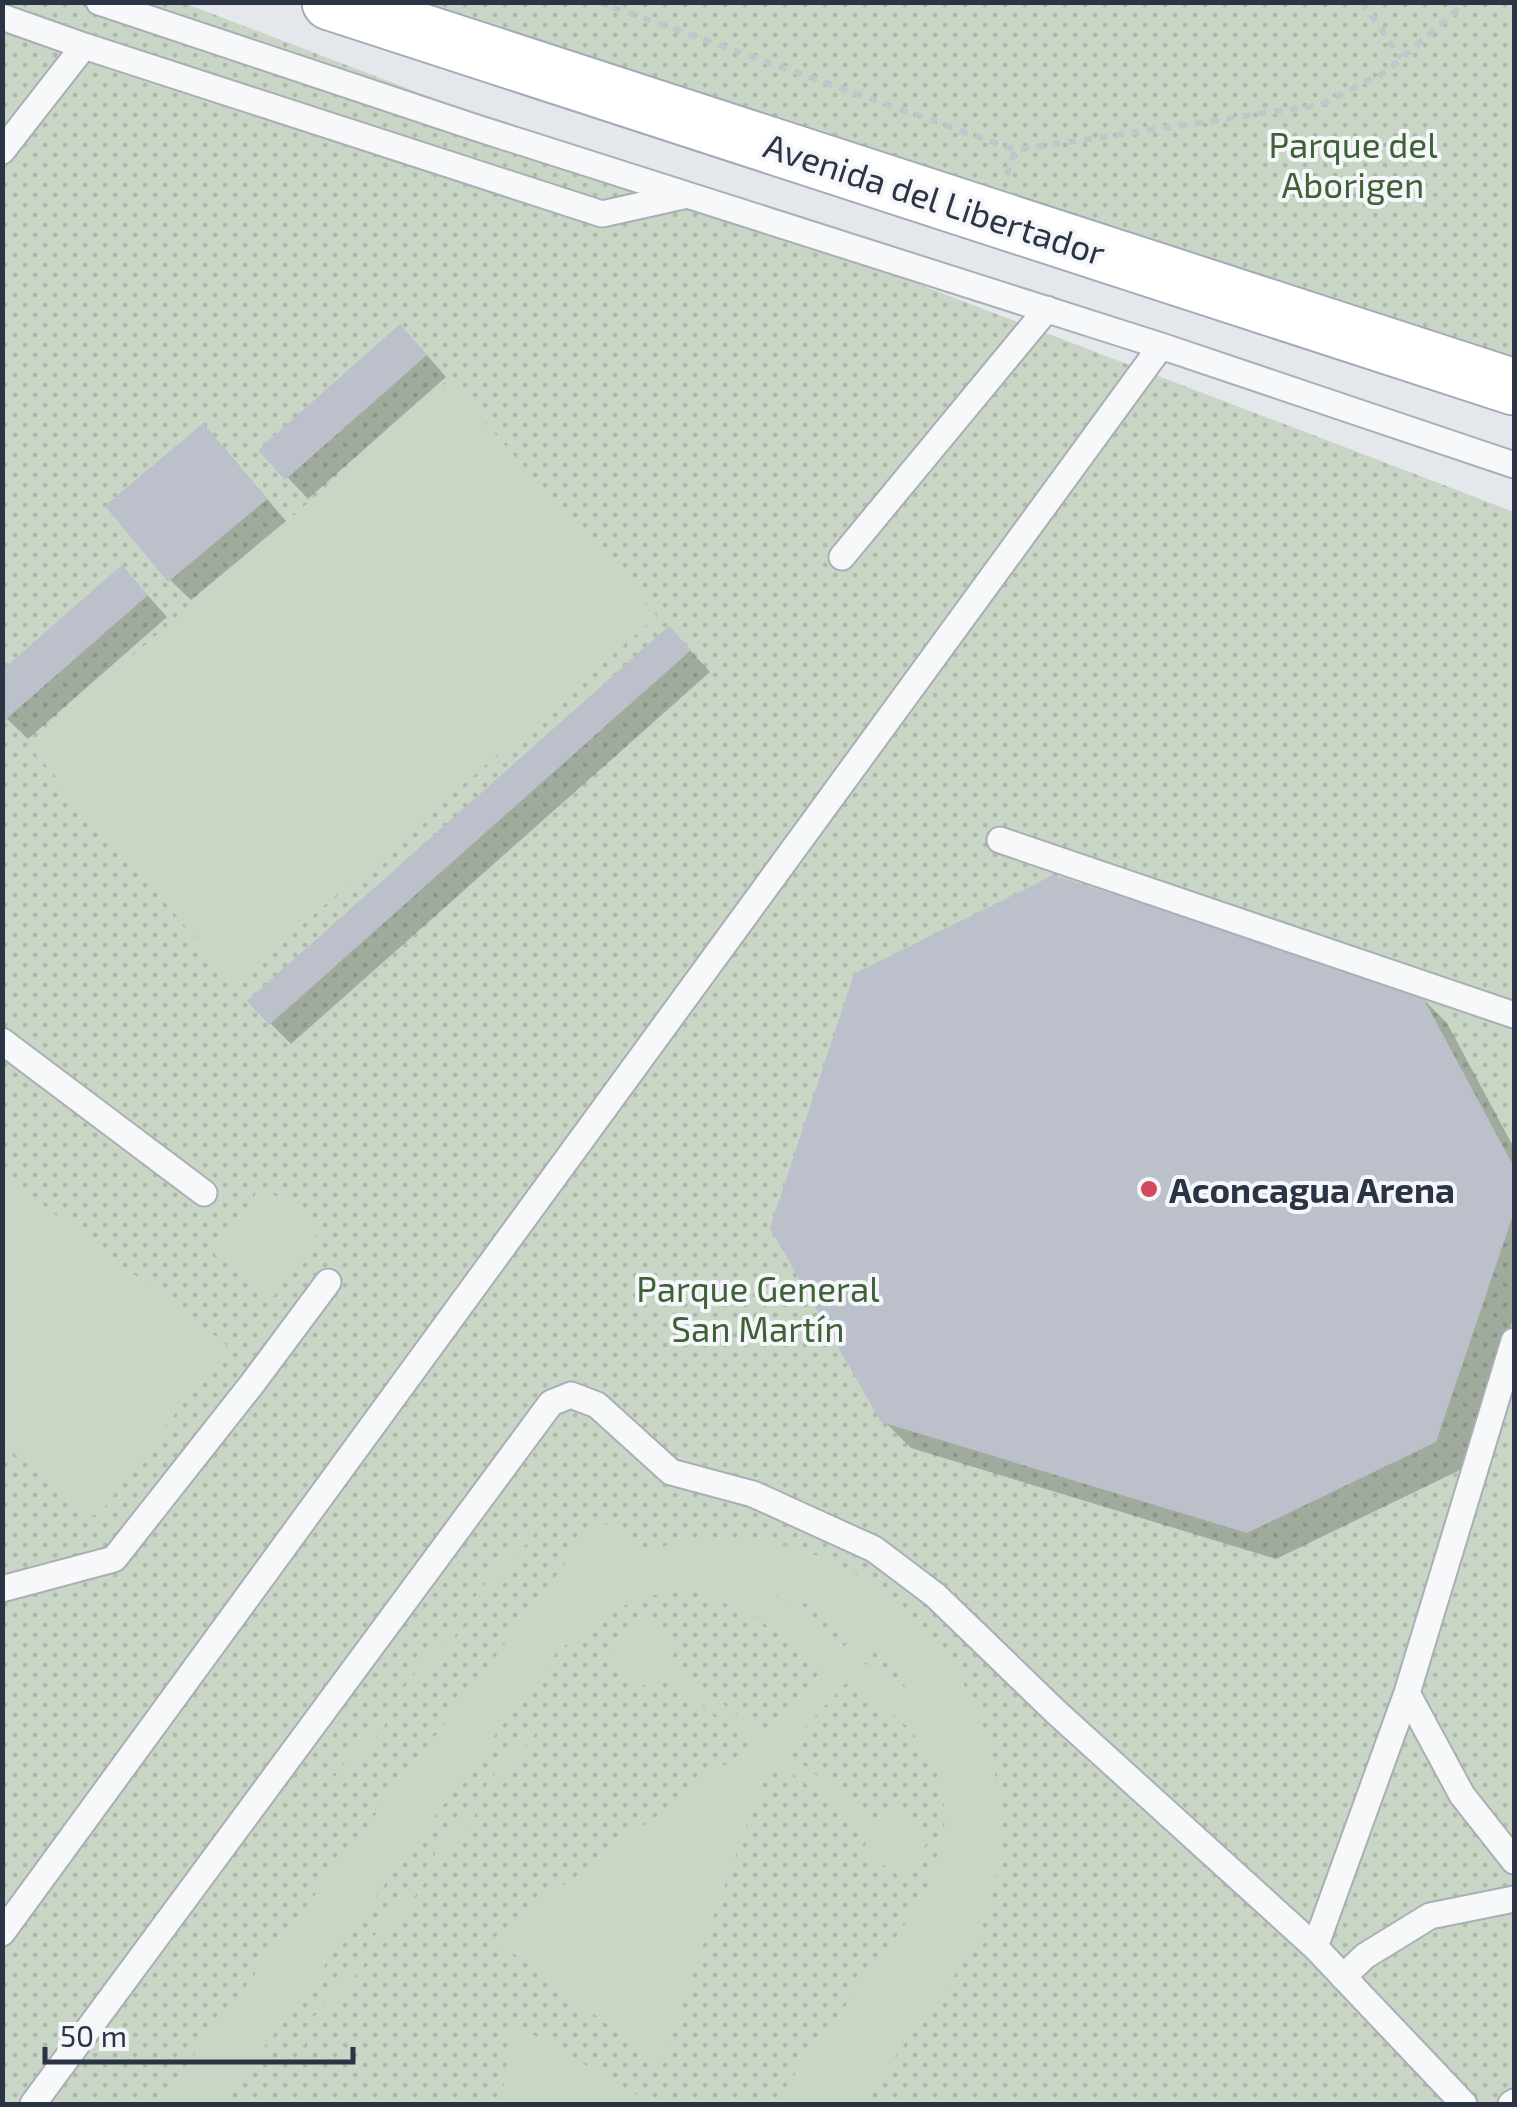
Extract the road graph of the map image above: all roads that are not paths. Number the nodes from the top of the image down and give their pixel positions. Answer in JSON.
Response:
{"nodes":[{"id":1,"x":99,"y":2,"type":"edge"},
{"id":2,"x":353,"y":6,"type":"edge"},
{"id":3,"x":2,"y":17,"type":"edge"},
{"id":4,"x":84,"y":46,"type":"junction"},
{"id":5,"x":2,"y":151,"type":"edge"},
{"id":6,"x":688,"y":195,"type":"junction"},
{"id":7,"x":1046,"y":309,"type":"junction"},
{"id":8,"x":1161,"y":346,"type":"junction"},
{"id":9,"x":1514,"y":386,"type":"edge"},
{"id":10,"x":1514,"y":465,"type":"edge"},
{"id":11,"x":842,"y":557,"type":"dead end"},
{"id":12,"x":1000,"y":840,"type":"dead end"},
{"id":13,"x":1514,"y":1015,"type":"edge"},
{"id":14,"x":2,"y":1042,"type":"edge"},
{"id":15,"x":204,"y":1193,"type":"dead end"},
{"id":16,"x":328,"y":1282,"type":"dead end"},
{"id":17,"x":1514,"y":1341,"type":"edge"},
{"id":18,"x":2,"y":1589,"type":"edge"},
{"id":19,"x":1407,"y":1692,"type":"junction"},
{"id":20,"x":1514,"y":1861,"type":"edge"},
{"id":21,"x":1514,"y":1899,"type":"edge"},
{"id":22,"x":2,"y":1932,"type":"edge"},
{"id":23,"x":1316,"y":1947,"type":"junction"},
{"id":24,"x":1344,"y":1977,"type":"junction"},
{"id":25,"x":33,"y":2104,"type":"edge"},
{"id":26,"x":1464,"y":2104,"type":"edge"}],
"edges":[{"from":1,"to":6,"type":"lane"},
{"from":2,"to":9,"type":"main road","name":"Avenida del Libertador"},
{"from":3,"to":4,"type":"lane"},
{"from":4,"to":5,"type":"lane"},
{"from":4,"to":6,"type":"lane"},
{"from":6,"to":7,"type":"lane"},
{"from":7,"to":8,"type":"lane"},
{"from":7,"to":11,"type":"lane"},
{"from":8,"to":10,"type":"lane"},
{"from":8,"to":22,"type":"lane"},
{"from":12,"to":13,"type":"lane"},
{"from":14,"to":15,"type":"lane"},
{"from":16,"to":18,"type":"lane"},
{"from":17,"to":19,"type":"lane"},
{"from":19,"to":20,"type":"lane"},
{"from":19,"to":23,"type":"lane"},
{"from":21,"to":24,"type":"lane"},
{"from":23,"to":24,"type":"lane"},
{"from":23,"to":25,"type":"lane"},
{"from":24,"to":26,"type":"lane"}]}
